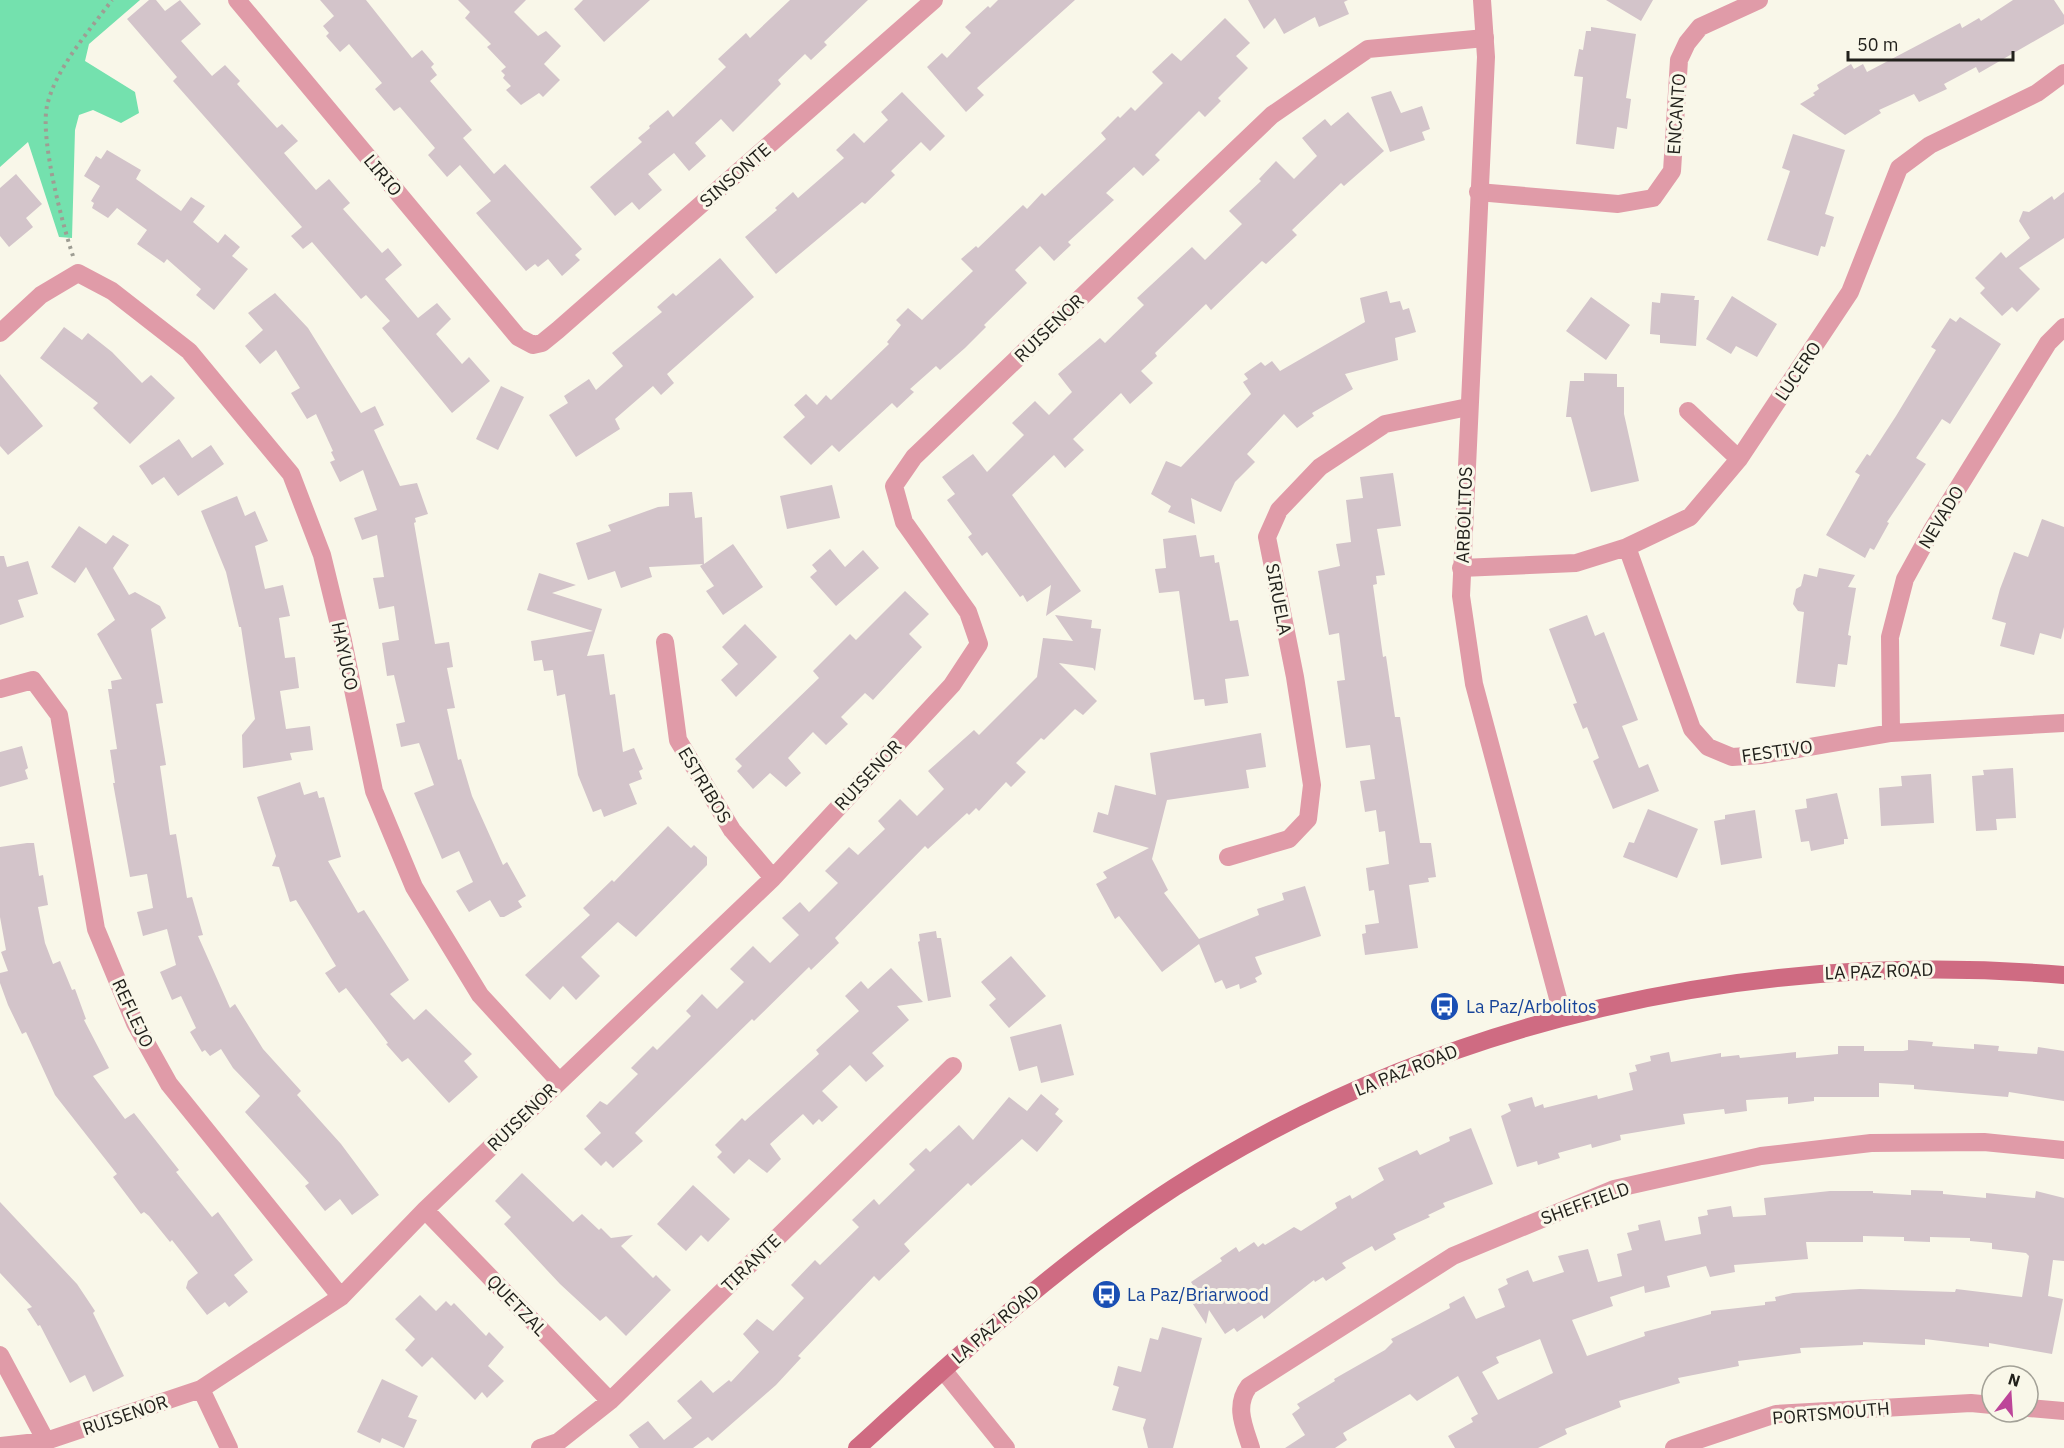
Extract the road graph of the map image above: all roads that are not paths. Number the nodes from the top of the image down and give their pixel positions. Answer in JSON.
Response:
{"nodes":[{"id":1,"x":237,"y":0,"type":"edge"},
{"id":2,"x":934,"y":0,"type":"edge"},
{"id":3,"x":1482,"y":0,"type":"edge"},
{"id":4,"x":1759,"y":0,"type":"edge"},
{"id":5,"x":1485,"y":38,"type":"junction"},
{"id":6,"x":2064,"y":73,"type":"edge"},
{"id":7,"x":1478,"y":192,"type":"junction"},
{"id":8,"x":2064,"y":327,"type":"edge"},
{"id":9,"x":0,"y":333,"type":"edge"},
{"id":10,"x":533,"y":345,"type":"joint"},
{"id":11,"x":1468,"y":407,"type":"junction"},
{"id":12,"x":1688,"y":411,"type":"dead end"},
{"id":13,"x":1739,"y":459,"type":"junction"},
{"id":14,"x":1627,"y":547,"type":"junction"},
{"id":15,"x":1461,"y":568,"type":"junction"},
{"id":16,"x":665,"y":642,"type":"dead end"},
{"id":17,"x":0,"y":688,"type":"edge"},
{"id":18,"x":2064,"y":723,"type":"edge"},
{"id":19,"x":1891,"y":733,"type":"junction"},
{"id":20,"x":1228,"y":857,"type":"dead end"},
{"id":21,"x":773,"y":878,"type":"junction"},
{"id":22,"x":2064,"y":975,"type":"edge"},
{"id":23,"x":1563,"y":1017,"type":"junction"},
{"id":24,"x":953,"y":1066,"type":"dead end"},
{"id":25,"x":560,"y":1081,"type":"junction"},
{"id":26,"x":2064,"y":1150,"type":"edge"},
{"id":27,"x":425,"y":1210,"type":"junction"},
{"id":28,"x":341,"y":1297,"type":"junction"},
{"id":29,"x":0,"y":1355,"type":"edge"},
{"id":30,"x":943,"y":1370,"type":"junction"},
{"id":31,"x":201,"y":1389,"type":"junction"},
{"id":32,"x":610,"y":1401,"type":"junction"},
{"id":33,"x":1980,"y":1404,"type":"edge"},
{"id":34,"x":2040,"y":1409,"type":"edge"},
{"id":35,"x":2064,"y":1411,"type":"edge"},
{"id":36,"x":46,"y":1441,"type":"junction"},
{"id":37,"x":0,"y":1446,"type":"edge"},
{"id":38,"x":229,"y":1448,"type":"edge"},
{"id":39,"x":540,"y":1448,"type":"edge"},
{"id":40,"x":857,"y":1448,"type":"edge"},
{"id":41,"x":1006,"y":1448,"type":"edge"},
{"id":42,"x":1251,"y":1448,"type":"edge"},
{"id":43,"x":1674,"y":1448,"type":"edge"}],
"edges":[{"from":1,"to":10,"type":"street","name":"LIRIO"},
{"from":2,"to":10,"type":"street","name":"SINSONTE"},
{"from":3,"to":5,"type":"street","name":"ARBOLITOS"},
{"from":4,"to":7,"type":"street","name":"ENCANTO"},
{"from":5,"to":7,"type":"street","name":"ARBOLITOS"},
{"from":5,"to":21,"type":"street","name":"RUISENOR"},
{"from":6,"to":13,"type":"street","name":"LUCERO"},
{"from":7,"to":11,"type":"street","name":"ARBOLITOS"},
{"from":8,"to":19,"type":"street","name":"NEVADO"},
{"from":9,"to":25,"type":"street","name":"HAYUCO"},
{"from":11,"to":15,"type":"street","name":"ARBOLITOS"},
{"from":11,"to":20,"type":"street","name":"SIRUELA"},
{"from":12,"to":13,"type":"street"},
{"from":13,"to":14,"type":"street","name":"LUCERO"},
{"from":14,"to":15,"type":"street","name":"LUCERO"},
{"from":14,"to":19,"type":"street","name":"FESTIVO"},
{"from":15,"to":23,"type":"street","name":"ARBOLITOS"},
{"from":16,"to":21,"type":"street","name":"ESTRIBOS"},
{"from":17,"to":28,"type":"street","name":"REFLEJO"},
{"from":18,"to":19,"type":"street","name":"FESTIVO"},
{"from":21,"to":25,"type":"street","name":"RUISENOR"},
{"from":22,"to":23,"type":"main road","name":"LA PAZ ROAD"},
{"from":23,"to":30,"type":"main road","name":"LA PAZ ROAD"},
{"from":24,"to":32,"type":"street","name":"TIRANTE"},
{"from":25,"to":27,"type":"street","name":"RUISENOR"},
{"from":26,"to":42,"type":"street","name":"SHEFFIELD"},
{"from":27,"to":28,"type":"street","name":"RUISENOR"},
{"from":27,"to":32,"type":"street","name":"QUETZAL"},
{"from":28,"to":31,"type":"street","name":"RUISENOR"},
{"from":29,"to":36,"type":"street"},
{"from":30,"to":40,"type":"main road","name":"LA PAZ ROAD"},
{"from":30,"to":41,"type":"street"},
{"from":31,"to":36,"type":"street","name":"RUISENOR"},
{"from":31,"to":38,"type":"street"},
{"from":32,"to":39,"type":"street","name":"TIRANTE"},
{"from":33,"to":43,"type":"street","name":"PORTSMOUTH"},
{"from":34,"to":35,"type":"street"},
{"from":36,"to":37,"type":"street","name":"RUISENOR"}]}
